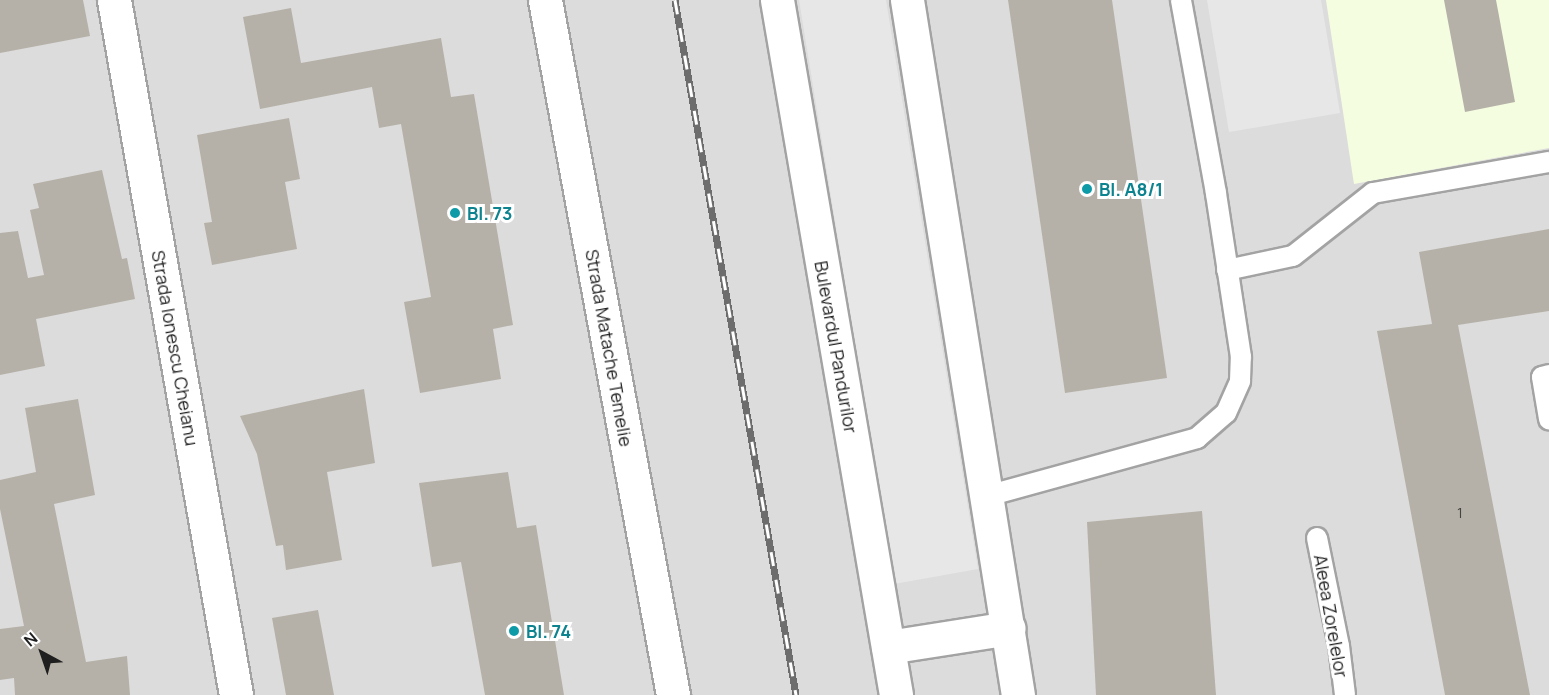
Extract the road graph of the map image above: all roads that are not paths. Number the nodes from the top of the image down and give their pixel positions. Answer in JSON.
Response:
{"nodes":[{"id":1,"x":114,"y":0,"type":"edge"},
{"id":2,"x":545,"y":0,"type":"edge"},
{"id":3,"x":777,"y":0,"type":"edge"},
{"id":4,"x":907,"y":0,"type":"edge"},
{"id":5,"x":1181,"y":0,"type":"edge"},
{"id":6,"x":1549,"y":162,"type":"edge"},
{"id":7,"x":1227,"y":270,"type":"junction"},
{"id":8,"x":1545,"y":376,"type":"edge"},
{"id":9,"x":1549,"y":419,"type":"edge"},
{"id":10,"x":987,"y":496,"type":"junction"},
{"id":11,"x":1317,"y":538,"type":"dead end"},
{"id":12,"x":1009,"y":628,"type":"junction"},
{"id":13,"x":888,"y":647,"type":"junction"},
{"id":14,"x":236,"y":695,"type":"edge"},
{"id":15,"x":674,"y":695,"type":"edge"},
{"id":16,"x":896,"y":695,"type":"edge"},
{"id":17,"x":1018,"y":695,"type":"edge"},
{"id":18,"x":1345,"y":695,"type":"edge"}],
"edges":[{"from":1,"to":14,"type":"street","name":"Strada Ionescu Cheianu"},
{"from":2,"to":15,"type":"street","name":"Strada Matache Temelie"},
{"from":3,"to":13,"type":"street","name":"Bulevardul Pandurilor"},
{"from":4,"to":10,"type":"street"},
{"from":5,"to":7,"type":"lane"},
{"from":6,"to":7,"type":"lane"},
{"from":7,"to":10,"type":"lane"},
{"from":8,"to":9,"type":"lane"},
{"from":10,"to":12,"type":"street"},
{"from":11,"to":18,"type":"lane","name":"Aleea Zorelelor"},
{"from":12,"to":13,"type":"street"},
{"from":12,"to":17,"type":"street"},
{"from":13,"to":16,"type":"street","name":"Bulevardul Pandurilor"}]}
